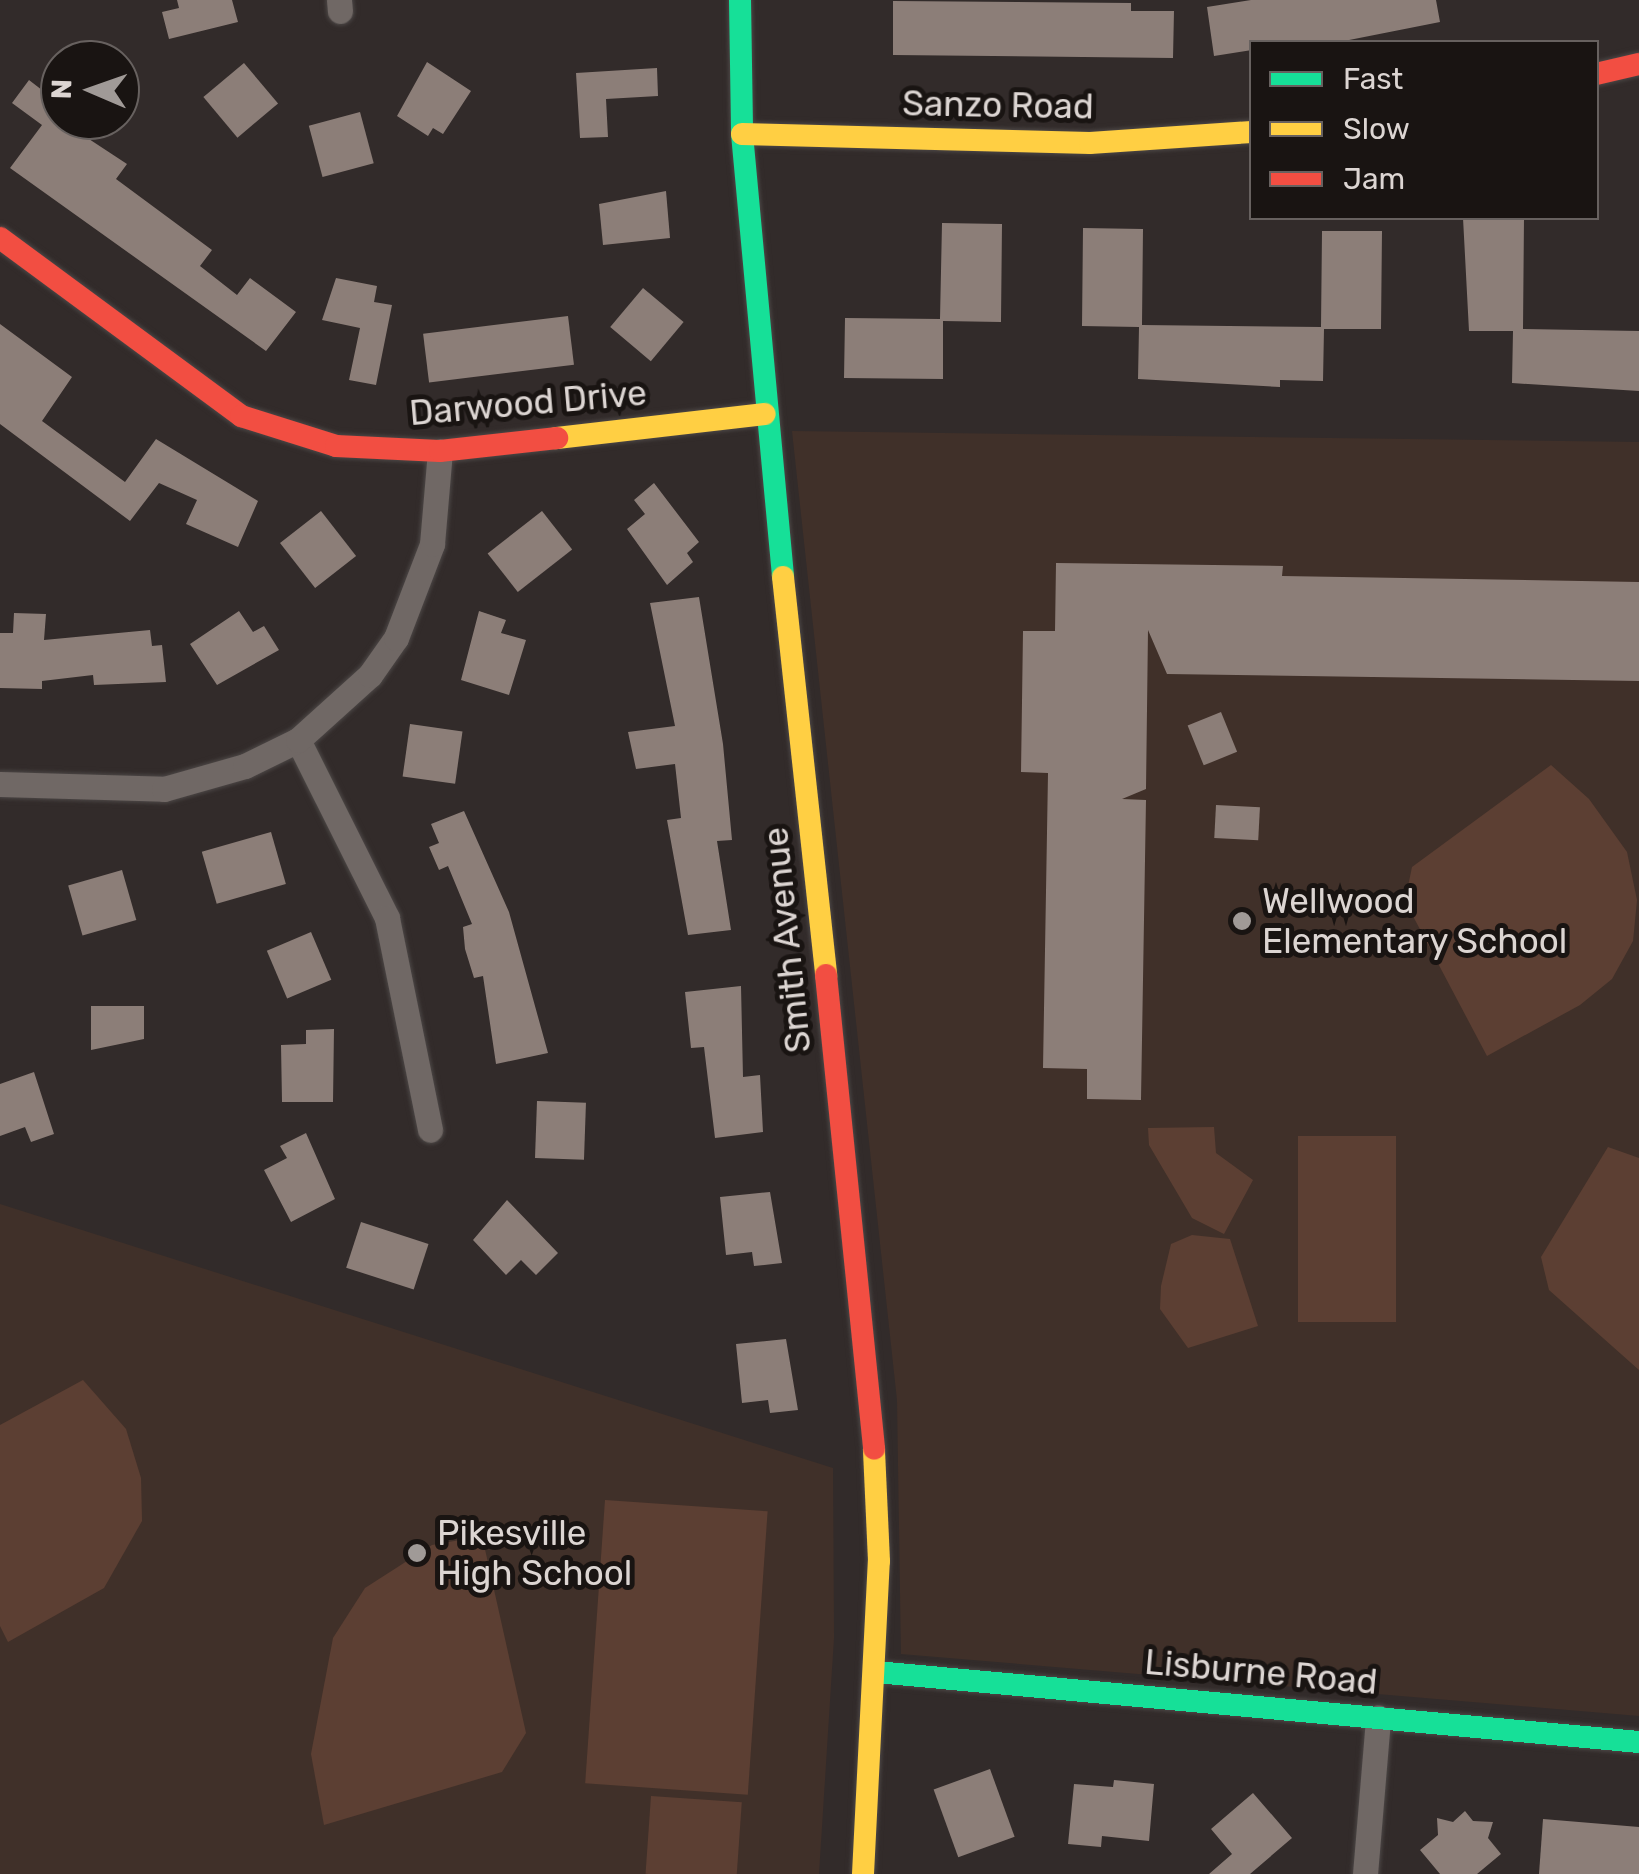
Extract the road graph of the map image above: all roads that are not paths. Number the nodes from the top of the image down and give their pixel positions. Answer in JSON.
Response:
{"nodes":[{"id":1,"x":740,"y":0,"type":"edge"},
{"id":2,"x":1639,"y":64,"type":"edge"},
{"id":3,"x":1599,"y":73,"type":"edge"},
{"id":4,"x":1249,"y":132,"type":"edge"},
{"id":5,"x":742,"y":134,"type":"junction"},
{"id":6,"x":0,"y":238,"type":"edge"},
{"id":7,"x":765,"y":414,"type":"junction"},
{"id":8,"x":440,"y":451,"type":"junction"},
{"id":9,"x":298,"y":740,"type":"junction"},
{"id":10,"x":0,"y":784,"type":"edge"},
{"id":11,"x":430,"y":1130,"type":"dead end"},
{"id":12,"x":876,"y":1672,"type":"junction"},
{"id":13,"x":1378,"y":1718,"type":"junction"},
{"id":14,"x":1639,"y":1742,"type":"edge"},
{"id":15,"x":863,"y":1874,"type":"edge"},
{"id":16,"x":1365,"y":1874,"type":"edge"}],
"edges":[{"from":1,"to":5,"type":"street","name":"Smith Avenue"},
{"from":2,"to":3,"type":"street"},
{"from":4,"to":5,"type":"street","name":"Sanzo Road"},
{"from":5,"to":7,"type":"street","name":"Smith Avenue"},
{"from":6,"to":8,"type":"street","name":"Darwood Drive"},
{"from":7,"to":8,"type":"street","name":"Darwood Drive"},
{"from":7,"to":12,"type":"street","name":"Smith Avenue"},
{"from":8,"to":9,"type":"street"},
{"from":9,"to":10,"type":"street"},
{"from":9,"to":11,"type":"street"},
{"from":12,"to":13,"type":"street","name":"Lisburne Road"},
{"from":12,"to":15,"type":"street","name":"Smith Avenue"},
{"from":13,"to":14,"type":"street","name":"Lisburne Road"},
{"from":13,"to":16,"type":"street"}]}
